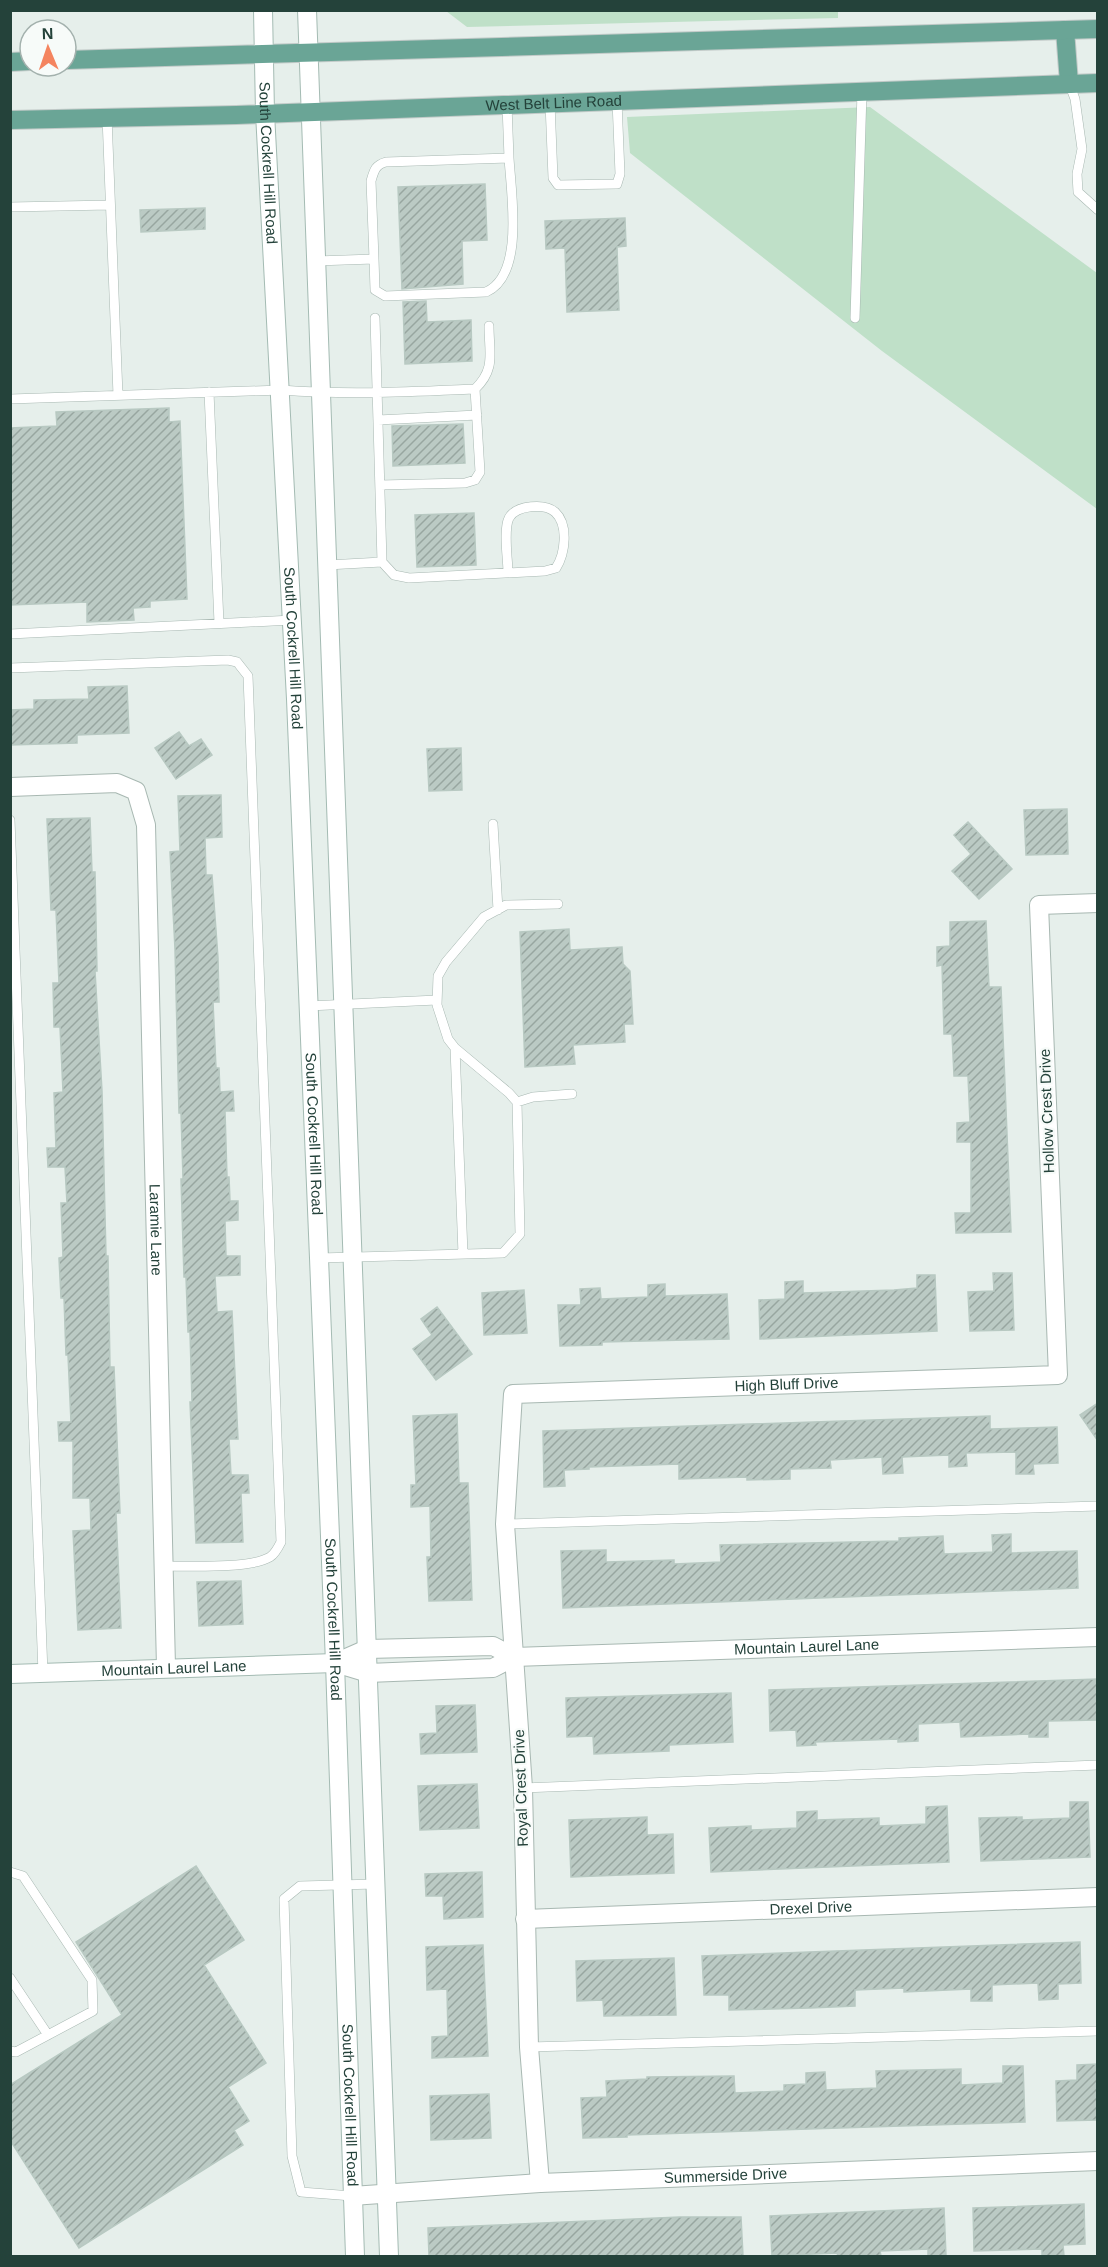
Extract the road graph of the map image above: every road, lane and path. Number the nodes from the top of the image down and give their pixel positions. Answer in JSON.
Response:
{"nodes":[{"id":1,"x":263,"y":10,"type":"edge"},
{"id":2,"x":307,"y":10,"type":"edge"},
{"id":3,"x":1098,"y":29,"type":"edge"},
{"id":4,"x":1065,"y":30,"type":"junction"},
{"id":5,"x":309,"y":52,"type":"junction"},
{"id":6,"x":264,"y":54,"type":"junction"},
{"id":7,"x":78,"y":60,"type":"edge"},
{"id":8,"x":1069,"y":83,"type":"junction"},
{"id":9,"x":1098,"y":83,"type":"edge"},
{"id":10,"x":862,"y":92,"type":"junction"},
{"id":11,"x":617,"y":101,"type":"junction"},
{"id":12,"x":550,"y":103,"type":"junction"},
{"id":13,"x":507,"y":105,"type":"junction"},
{"id":14,"x":311,"y":111,"type":"junction"},
{"id":15,"x":265,"y":113,"type":"junction"},
{"id":16,"x":107,"y":117,"type":"junction"},
{"id":17,"x":10,"y":120,"type":"edge"},
{"id":18,"x":510,"y":158,"type":"junction"},
{"id":19,"x":110,"y":205,"type":"junction"},
{"id":20,"x":10,"y":207,"type":"edge"},
{"id":21,"x":1098,"y":210,"type":"edge"},
{"id":22,"x":374,"y":259,"type":"junction"},
{"id":23,"x":316,"y":261,"type":"junction"},
{"id":24,"x":375,"y":318,"type":"dead end"},
{"id":25,"x":855,"y":318,"type":"dead end"},
{"id":26,"x":489,"y":326,"type":"dead end"},
{"id":27,"x":475,"y":389,"type":"junction"},
{"id":28,"x":280,"y":390,"type":"junction"},
{"id":29,"x":209,"y":392,"type":"junction"},
{"id":30,"x":321,"y":393,"type":"junction"},
{"id":31,"x":377,"y":393,"type":"junction"},
{"id":32,"x":118,"y":395,"type":"junction"},
{"id":33,"x":10,"y":399,"type":"edge"},
{"id":34,"x":477,"y":415,"type":"junction"},
{"id":35,"x":378,"y":420,"type":"junction"},
{"id":36,"x":380,"y":485,"type":"junction"},
{"id":37,"x":382,"y":562,"type":"junction"},
{"id":38,"x":327,"y":565,"type":"junction"},
{"id":39,"x":508,"y":573,"type":"junction"},
{"id":40,"x":292,"y":620,"type":"junction"},
{"id":41,"x":219,"y":623,"type":"junction"},
{"id":42,"x":10,"y":634,"type":"edge"},
{"id":43,"x":10,"y":668,"type":"edge"},
{"id":44,"x":10,"y":788,"type":"edge"},
{"id":45,"x":10,"y":820,"type":"edge"},
{"id":46,"x":493,"y":824,"type":"dead end"},
{"id":47,"x":1098,"y":903,"type":"edge"},
{"id":48,"x":558,"y":904,"type":"dead end"},
{"id":49,"x":498,"y":910,"type":"junction"},
{"id":50,"x":437,"y":1000,"type":"junction"},
{"id":51,"x":343,"y":1005,"type":"junction"},
{"id":52,"x":308,"y":1006,"type":"junction"},
{"id":53,"x":455,"y":1048,"type":"junction"},
{"id":54,"x":572,"y":1094,"type":"dead end"},
{"id":55,"x":517,"y":1102,"type":"junction"},
{"id":56,"x":463,"y":1254,"type":"junction"},
{"id":57,"x":353,"y":1257,"type":"junction"},
{"id":58,"x":319,"y":1258,"type":"junction"},
{"id":59,"x":1058,"y":1375,"type":"joint"},
{"id":60,"x":513,"y":1394,"type":"joint"},
{"id":61,"x":1098,"y":1506,"type":"edge"},
{"id":62,"x":505,"y":1524,"type":"junction"},
{"id":63,"x":164,"y":1566,"type":"junction"},
{"id":64,"x":1098,"y":1637,"type":"edge"},
{"id":65,"x":367,"y":1649,"type":"junction"},
{"id":66,"x":514,"y":1657,"type":"junction"},
{"id":67,"x":335,"y":1663,"type":"junction"},
{"id":68,"x":166,"y":1667,"type":"junction"},
{"id":69,"x":43,"y":1672,"type":"junction"},
{"id":70,"x":368,"y":1673,"type":"junction"},
{"id":71,"x":10,"y":1674,"type":"edge"},
{"id":72,"x":1098,"y":1766,"type":"edge"},
{"id":73,"x":523,"y":1788,"type":"junction"},
{"id":74,"x":10,"y":1872,"type":"edge"},
{"id":75,"x":375,"y":1884,"type":"junction"},
{"id":76,"x":342,"y":1885,"type":"junction"},
{"id":77,"x":1098,"y":1897,"type":"edge"},
{"id":78,"x":525,"y":1919,"type":"junction"},
{"id":79,"x":10,"y":1978,"type":"edge"},
{"id":80,"x":1098,"y":2031,"type":"edge"},
{"id":81,"x":48,"y":2035,"type":"junction"},
{"id":82,"x":529,"y":2047,"type":"junction"},
{"id":83,"x":10,"y":2051,"type":"edge"},
{"id":84,"x":1098,"y":2161,"type":"edge"},
{"id":85,"x":540,"y":2183,"type":"junction"},
{"id":86,"x":386,"y":2194,"type":"junction"},
{"id":87,"x":352,"y":2196,"type":"junction"},
{"id":88,"x":355,"y":2256,"type":"edge"},
{"id":89,"x":388,"y":2256,"type":"edge"}],
"edges":[{"from":1,"to":6,"type":"street","name":"South Cockrell Hill Road"},
{"from":2,"to":5,"type":"street"},
{"from":3,"to":4,"type":"main road"},
{"from":4,"to":5,"type":"main road"},
{"from":4,"to":8,"type":"main road"},
{"from":5,"to":6,"type":"main road"},
{"from":5,"to":14,"type":"street"},
{"from":6,"to":7,"type":"main road"},
{"from":6,"to":15,"type":"street","name":"South Cockrell Hill Road"},
{"from":8,"to":9,"type":"main road","name":"West Belt Line Road"},
{"from":8,"to":10,"type":"main road","name":"West Belt Line Road"},
{"from":8,"to":21,"type":"lane"},
{"from":10,"to":11,"type":"main road","name":"West Belt Line Road"},
{"from":10,"to":25,"type":"lane"},
{"from":11,"to":12,"type":"main road","name":"West Belt Line Road"},
{"from":11,"to":12,"type":"lane"},
{"from":12,"to":13,"type":"main road","name":"West Belt Line Road"},
{"from":13,"to":14,"type":"main road","name":"West Belt Line Road"},
{"from":13,"to":18,"type":"lane"},
{"from":14,"to":15,"type":"main road","name":"West Belt Line Road"},
{"from":14,"to":23,"type":"street"},
{"from":15,"to":16,"type":"main road","name":"West Belt Line Road"},
{"from":15,"to":28,"type":"street","name":"South Cockrell Hill Road"},
{"from":16,"to":17,"type":"main road","name":"West Belt Line Road"},
{"from":16,"to":19,"type":"lane"},
{"from":18,"to":22,"type":"lane"},
{"from":18,"to":22,"type":"lane"},
{"from":19,"to":20,"type":"lane"},
{"from":19,"to":32,"type":"lane"},
{"from":22,"to":23,"type":"lane"},
{"from":23,"to":30,"type":"street"},
{"from":24,"to":31,"type":"lane"},
{"from":26,"to":27,"type":"lane"},
{"from":27,"to":31,"type":"lane"},
{"from":27,"to":34,"type":"lane"},
{"from":28,"to":29,"type":"lane"},
{"from":28,"to":30,"type":"lane"},
{"from":28,"to":40,"type":"street","name":"South Cockrell Hill Road"},
{"from":29,"to":32,"type":"lane"},
{"from":29,"to":41,"type":"lane"},
{"from":30,"to":31,"type":"lane"},
{"from":30,"to":38,"type":"street"},
{"from":31,"to":35,"type":"lane"},
{"from":32,"to":33,"type":"lane"},
{"from":34,"to":35,"type":"lane"},
{"from":34,"to":36,"type":"lane"},
{"from":35,"to":36,"type":"lane"},
{"from":36,"to":37,"type":"lane"},
{"from":37,"to":38,"type":"lane"},
{"from":37,"to":39,"type":"lane"},
{"from":38,"to":51,"type":"street"},
{"from":39,"to":39,"type":"lane"},
{"from":40,"to":41,"type":"lane"},
{"from":40,"to":52,"type":"street","name":"South Cockrell Hill Road"},
{"from":41,"to":42,"type":"lane"},
{"from":43,"to":63,"type":"lane"},
{"from":44,"to":63,"type":"street","name":"Laramie Lane"},
{"from":45,"to":69,"type":"lane"},
{"from":46,"to":49,"type":"lane"},
{"from":47,"to":59,"type":"street","name":"Hollow Crest Drive"},
{"from":48,"to":49,"type":"lane"},
{"from":49,"to":50,"type":"lane"},
{"from":50,"to":51,"type":"lane"},
{"from":50,"to":53,"type":"lane"},
{"from":51,"to":52,"type":"lane"},
{"from":51,"to":57,"type":"street"},
{"from":52,"to":58,"type":"street","name":"South Cockrell Hill Road"},
{"from":53,"to":55,"type":"lane"},
{"from":53,"to":56,"type":"lane"},
{"from":54,"to":55,"type":"lane"},
{"from":55,"to":56,"type":"lane"},
{"from":56,"to":57,"type":"lane"},
{"from":57,"to":58,"type":"lane"},
{"from":57,"to":65,"type":"street"},
{"from":58,"to":67,"type":"street","name":"South Cockrell Hill Road"},
{"from":59,"to":60,"type":"street","name":"High Bluff Drive"},
{"from":60,"to":62,"type":"street","name":"Royal Crest Drive"},
{"from":61,"to":62,"type":"lane"},
{"from":62,"to":66,"type":"street","name":"Royal Crest Drive"},
{"from":63,"to":68,"type":"street","name":"Laramie Lane"},
{"from":64,"to":66,"type":"street","name":"Mountain Laurel Lane"},
{"from":65,"to":66,"type":"street","name":"Mountain Laurel Lane"},
{"from":65,"to":67,"type":"street","name":"Mountain Laurel Lane"},
{"from":65,"to":70,"type":"street"},
{"from":66,"to":70,"type":"street","name":"Mountain Laurel Lane"},
{"from":66,"to":73,"type":"street","name":"Royal Crest Drive"},
{"from":67,"to":68,"type":"street","name":"Mountain Laurel Lane"},
{"from":67,"to":70,"type":"street","name":"Mountain Laurel Lane"},
{"from":67,"to":76,"type":"street","name":"South Cockrell Hill Road"},
{"from":68,"to":69,"type":"street","name":"Mountain Laurel Lane"},
{"from":69,"to":71,"type":"street","name":"Mountain Laurel Lane"},
{"from":70,"to":75,"type":"street"},
{"from":72,"to":73,"type":"lane"},
{"from":73,"to":78,"type":"street","name":"Royal Crest Drive"},
{"from":74,"to":81,"type":"lane"},
{"from":75,"to":76,"type":"lane"},
{"from":75,"to":86,"type":"street"},
{"from":76,"to":87,"type":"street","name":"South Cockrell Hill Road"},
{"from":76,"to":87,"type":"lane"},
{"from":77,"to":78,"type":"street","name":"Drexel Drive"},
{"from":78,"to":82,"type":"street","name":"Royal Crest Drive"},
{"from":79,"to":81,"type":"lane"},
{"from":80,"to":82,"type":"lane"},
{"from":81,"to":83,"type":"lane"},
{"from":82,"to":85,"type":"street","name":"Royal Crest Drive"},
{"from":84,"to":85,"type":"street","name":"Summerside Drive"},
{"from":85,"to":86,"type":"street","name":"Summerside Drive"},
{"from":86,"to":87,"type":"street","name":"Summerside Drive"},
{"from":86,"to":89,"type":"street"},
{"from":87,"to":88,"type":"street","name":"South Cockrell Hill Road"}]}
